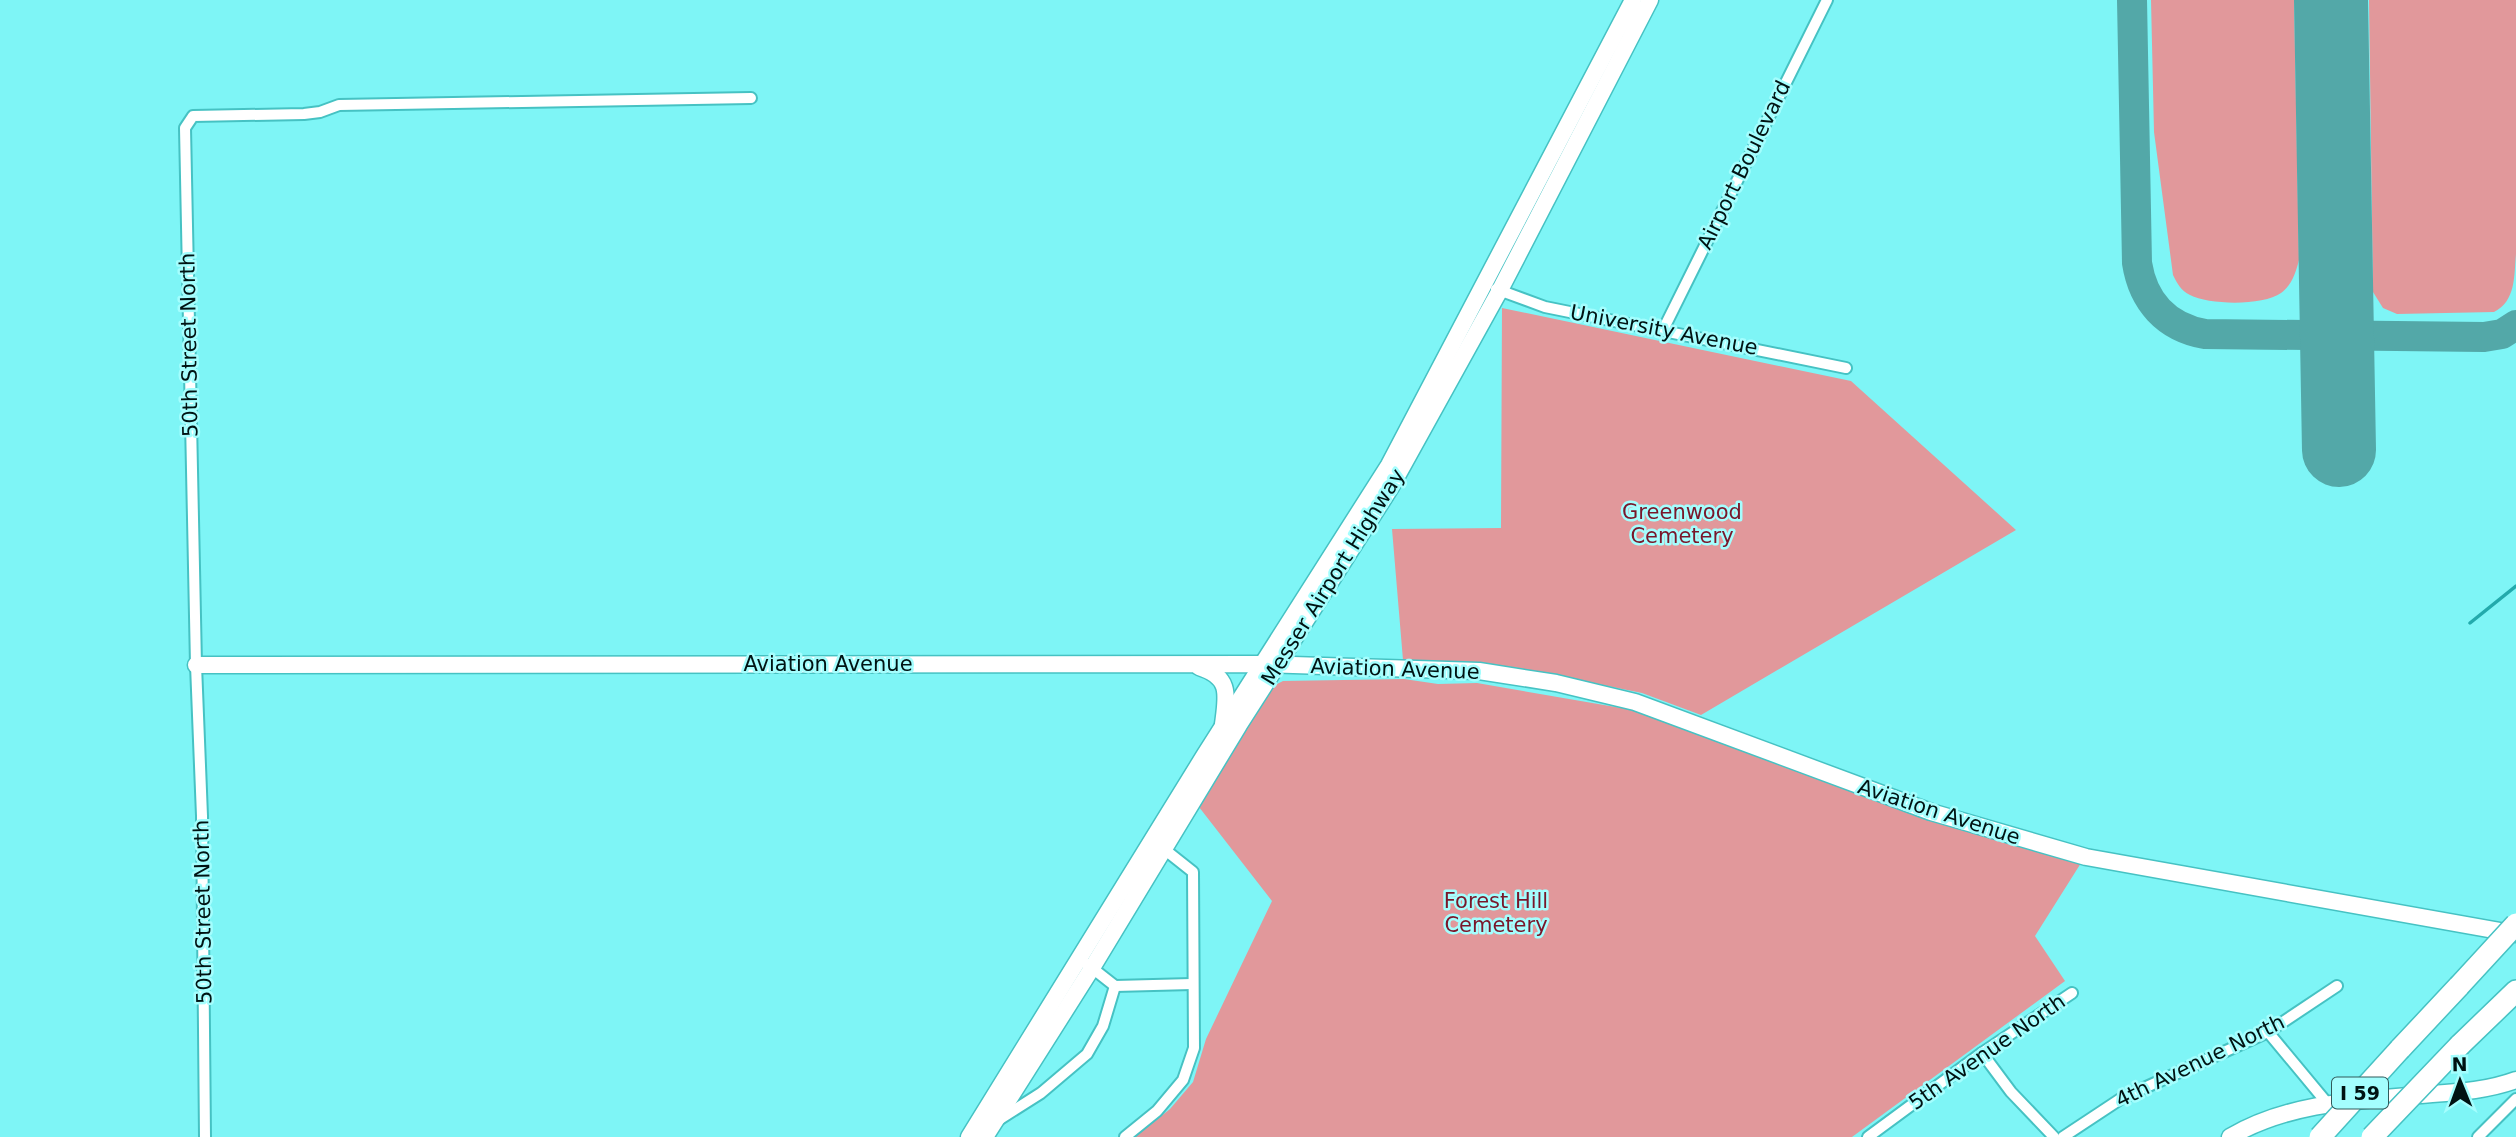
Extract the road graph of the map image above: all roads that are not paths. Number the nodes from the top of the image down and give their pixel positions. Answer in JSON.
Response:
{"nodes":[{"id":1,"x":1633,"y":0,"type":"edge"},
{"id":2,"x":1650,"y":0,"type":"edge"},
{"id":3,"x":1827,"y":0,"type":"edge"},
{"id":4,"x":751,"y":98,"type":"dead end"},
{"id":5,"x":1484,"y":284,"type":"junction"},
{"id":6,"x":1500,"y":290,"type":"junction"},
{"id":7,"x":1663,"y":330,"type":"junction"},
{"id":8,"x":1846,"y":368,"type":"dead end"},
{"id":9,"x":1293,"y":642,"type":"junction"},
{"id":10,"x":1179,"y":664,"type":"junction"},
{"id":11,"x":1271,"y":664,"type":"junction"},
{"id":12,"x":195,"y":665,"type":"junction"},
{"id":13,"x":1320,"y":666,"type":"junction"},
{"id":14,"x":1222,"y":727,"type":"junction"},
{"id":15,"x":1164,"y":849,"type":"junction"},
{"id":16,"x":2516,"y":924,"type":"edge"},
{"id":17,"x":2516,"y":934,"type":"edge"},
{"id":18,"x":1086,"y":963,"type":"junction"},
{"id":19,"x":1192,"y":984,"type":"junction"},
{"id":20,"x":1115,"y":986,"type":"junction"},
{"id":21,"x":2337,"y":986,"type":"dead end"},
{"id":22,"x":2072,"y":993,"type":"dead end"},
{"id":23,"x":2513,"y":995,"type":"edge"},
{"id":24,"x":2268,"y":1032,"type":"junction"},
{"id":25,"x":1982,"y":1053,"type":"junction"},
{"id":26,"x":2516,"y":1080,"type":"edge"},
{"id":27,"x":2516,"y":1099,"type":"edge"},
{"id":28,"x":2327,"y":1103,"type":"junction"},
{"id":29,"x":995,"y":1122,"type":"junction"},
{"id":30,"x":2378,"y":1133,"type":"edge"},
{"id":31,"x":205,"y":1137,"type":"edge"},
{"id":32,"x":969,"y":1137,"type":"edge"},
{"id":33,"x":985,"y":1137,"type":"edge"},
{"id":34,"x":1125,"y":1137,"type":"edge"},
{"id":35,"x":1868,"y":1137,"type":"edge"},
{"id":36,"x":2054,"y":1137,"type":"edge"},
{"id":37,"x":2063,"y":1137,"type":"edge"},
{"id":38,"x":2230,"y":1137,"type":"edge"},
{"id":39,"x":2320,"y":1137,"type":"edge"},
{"id":40,"x":2478,"y":1137,"type":"edge"}],
"edges":[{"from":1,"to":5,"type":"street","name":"Messer Airport Highway"},
{"from":2,"to":6,"type":"street","name":"Messer Airport Highway"},
{"from":3,"to":7,"type":"street","name":"Airport Boulevard"},
{"from":4,"to":12,"type":"street","name":"50th Street North"},
{"from":5,"to":6,"type":"street","name":"University Avenue"},
{"from":5,"to":11,"type":"street","name":"Messer Airport Highway"},
{"from":6,"to":7,"type":"street","name":"University Avenue"},
{"from":6,"to":9,"type":"street","name":"Messer Airport Highway"},
{"from":7,"to":8,"type":"street","name":"University Avenue"},
{"from":9,"to":11,"type":"street","name":"Messer Airport Highway"},
{"from":9,"to":13,"type":"street"},
{"from":10,"to":11,"type":"street","name":"Aviation Avenue"},
{"from":10,"to":12,"type":"street","name":"Aviation Avenue"},
{"from":10,"to":14,"type":"street"},
{"from":11,"to":13,"type":"street","name":"Aviation Avenue"},
{"from":11,"to":14,"type":"street","name":"Messer Airport Highway"},
{"from":11,"to":15,"type":"street","name":"Messer Airport Highway"},
{"from":12,"to":31,"type":"street","name":"50th Street North"},
{"from":13,"to":17,"type":"street","name":"Aviation Avenue"},
{"from":14,"to":18,"type":"street","name":"Messer Airport Highway"},
{"from":15,"to":18,"type":"street","name":"Messer Airport Highway"},
{"from":15,"to":19,"type":"street"},
{"from":16,"to":39,"type":"highway","number":"I 59","bridge":true},
{"from":18,"to":20,"type":"street"},
{"from":18,"to":29,"type":"street","name":"Messer Airport Highway"},
{"from":18,"to":32,"type":"street","name":"Messer Airport Highway"},
{"from":19,"to":20,"type":"street"},
{"from":19,"to":34,"type":"street"},
{"from":20,"to":29,"type":"street"},
{"from":21,"to":24,"type":"street","name":"4th Avenue North"},
{"from":22,"to":25,"type":"street","name":"5th Avenue North"},
{"from":23,"to":30,"type":"highway","number":"I 59","bridge":true},
{"from":24,"to":28,"type":"street"},
{"from":24,"to":37,"type":"street","name":"4th Avenue North"},
{"from":25,"to":35,"type":"street","name":"5th Avenue North"},
{"from":25,"to":36,"type":"street"},
{"from":26,"to":28,"type":"street"},
{"from":27,"to":40,"type":"street"},
{"from":28,"to":38,"type":"street"},
{"from":29,"to":33,"type":"street","name":"Messer Airport Highway"}]}
